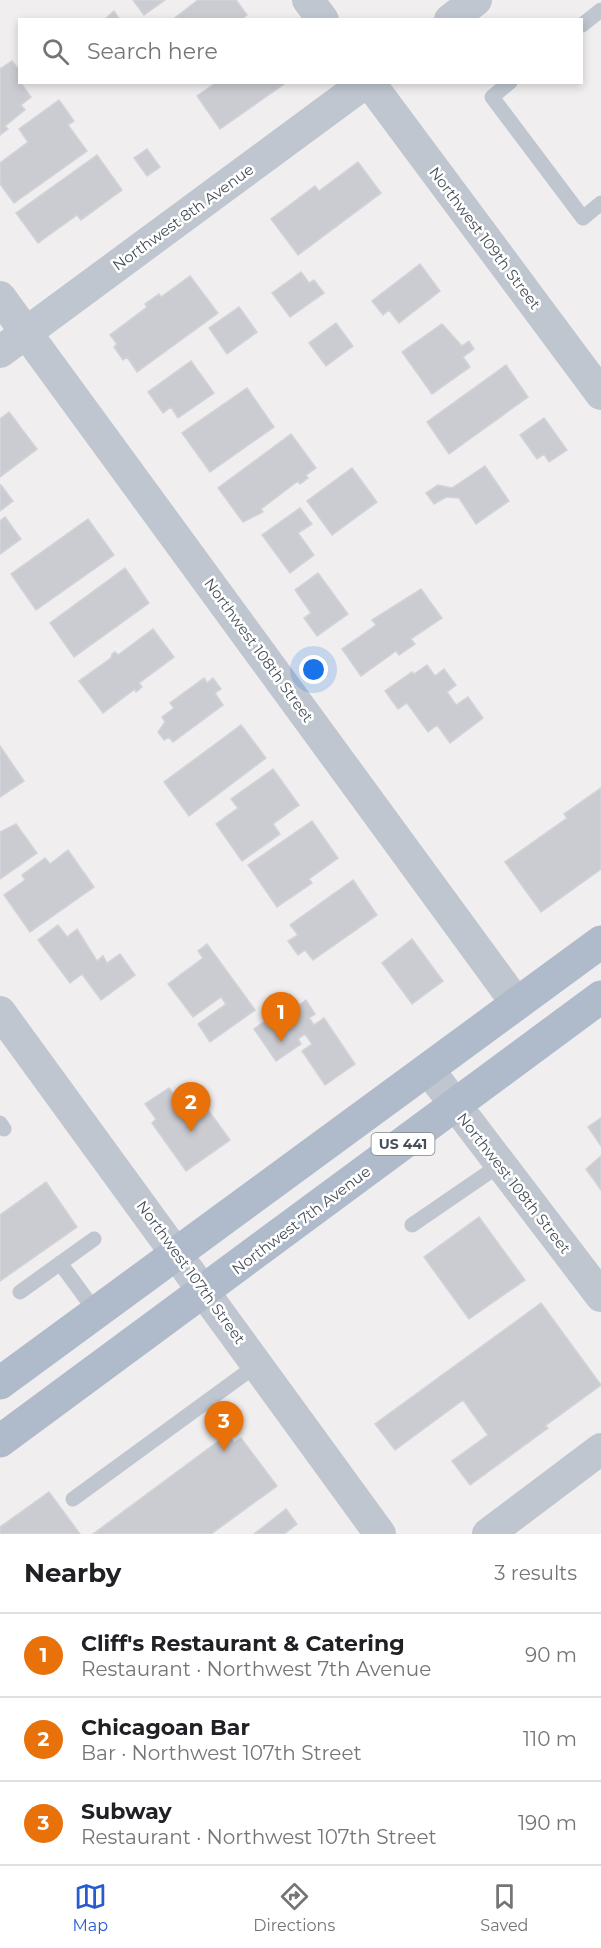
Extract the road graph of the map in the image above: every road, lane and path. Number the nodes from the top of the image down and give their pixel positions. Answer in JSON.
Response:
{"nodes":[{"id":1,"x":309,"y":0,"type":"edge"},
{"id":2,"x":476,"y":0,"type":"edge"},
{"id":3,"x":601,"y":10,"type":"edge"},
{"id":4,"x":322,"y":18,"type":"edge"},
{"id":5,"x":453,"y":18,"type":"edge"},
{"id":6,"x":583,"y":24,"type":"edge"},
{"id":7,"x":365,"y":84,"type":"edge"},
{"id":8,"x":369,"y":84,"type":"edge"},
{"id":9,"x":508,"y":84,"type":"edge"},
{"id":10,"x":601,"y":203,"type":"edge"},
{"id":11,"x":0,"y":297,"type":"edge"},
{"id":12,"x":27,"y":333,"type":"junction"},
{"id":13,"x":0,"y":352,"type":"edge"},
{"id":14,"x":601,"y":394,"type":"edge"},
{"id":15,"x":601,"y":942,"type":"edge"},
{"id":16,"x":601,"y":998,"type":"edge"},
{"id":17,"x":517,"y":1004,"type":"junction"},
{"id":18,"x":0,"y":1013,"type":"edge"},
{"id":19,"x":428,"y":1069,"type":"junction"},
{"id":20,"x":454,"y":1106,"type":"junction"},
{"id":21,"x":501,"y":1164,"type":"junction"},
{"id":22,"x":412,"y":1225,"type":"dead end"},
{"id":23,"x":94,"y":1239,"type":"dead end"},
{"id":24,"x":177,"y":1252,"type":"junction"},
{"id":25,"x":60,"y":1263,"type":"junction"},
{"id":26,"x":205,"y":1291,"type":"junction"},
{"id":27,"x":20,"y":1292,"type":"dead end"},
{"id":28,"x":601,"y":1296,"type":"edge"},
{"id":29,"x":96,"y":1312,"type":"junction"},
{"id":30,"x":258,"y":1364,"type":"junction"},
{"id":31,"x":0,"y":1383,"type":"edge"},
{"id":32,"x":0,"y":1441,"type":"edge"},
{"id":33,"x":601,"y":1449,"type":"edge"},
{"id":34,"x":74,"y":1499,"type":"dead end"},
{"id":35,"x":380,"y":1534,"type":"edge"},
{"id":36,"x":488,"y":1534,"type":"edge"}],
"edges":[{"from":1,"to":4,"type":"street"},
{"from":2,"to":5,"type":"street"},
{"from":3,"to":6,"type":"lane"},
{"from":7,"to":12,"type":"street","name":"Northwest 8th Avenue"},
{"from":8,"to":14,"type":"street","name":"Northwest 109th Street"},
{"from":9,"to":10,"type":"lane"},
{"from":11,"to":12,"type":"street","name":"Northwest 108th Street"},
{"from":12,"to":13,"type":"street","name":"Northwest 8th Avenue"},
{"from":12,"to":17,"type":"street","name":"Northwest 108th Street"},
{"from":15,"to":17,"type":"main road","number":"US 441"},
{"from":16,"to":20,"type":"main road","name":"Northwest 7th Avenue","number":"US 441"},
{"from":17,"to":19,"type":"main road","number":"US 441"},
{"from":18,"to":24,"type":"street","name":"Northwest 107th Street"},
{"from":19,"to":20,"type":"street","name":"Northwest 108th Street"},
{"from":19,"to":24,"type":"main road","number":"US 441"},
{"from":20,"to":21,"type":"street","name":"Northwest 108th Street"},
{"from":20,"to":26,"type":"main road","name":"Northwest 7th Avenue","number":"US 441"},
{"from":21,"to":22,"type":"lane"},
{"from":21,"to":28,"type":"street","name":"Northwest 108th Street"},
{"from":23,"to":25,"type":"lane"},
{"from":24,"to":26,"type":"street","name":"Northwest 107th Street"},
{"from":24,"to":29,"type":"main road","number":"US 441"},
{"from":25,"to":27,"type":"lane"},
{"from":25,"to":29,"type":"lane"},
{"from":26,"to":30,"type":"street","name":"Northwest 107th Street"},
{"from":26,"to":32,"type":"main road","name":"Northwest 7th Avenue","number":"US 441"},
{"from":29,"to":31,"type":"main road","number":"US 441"},
{"from":30,"to":34,"type":"lane"},
{"from":30,"to":35,"type":"street","name":"Northwest 107th Street"},
{"from":33,"to":36,"type":"street"}]}
